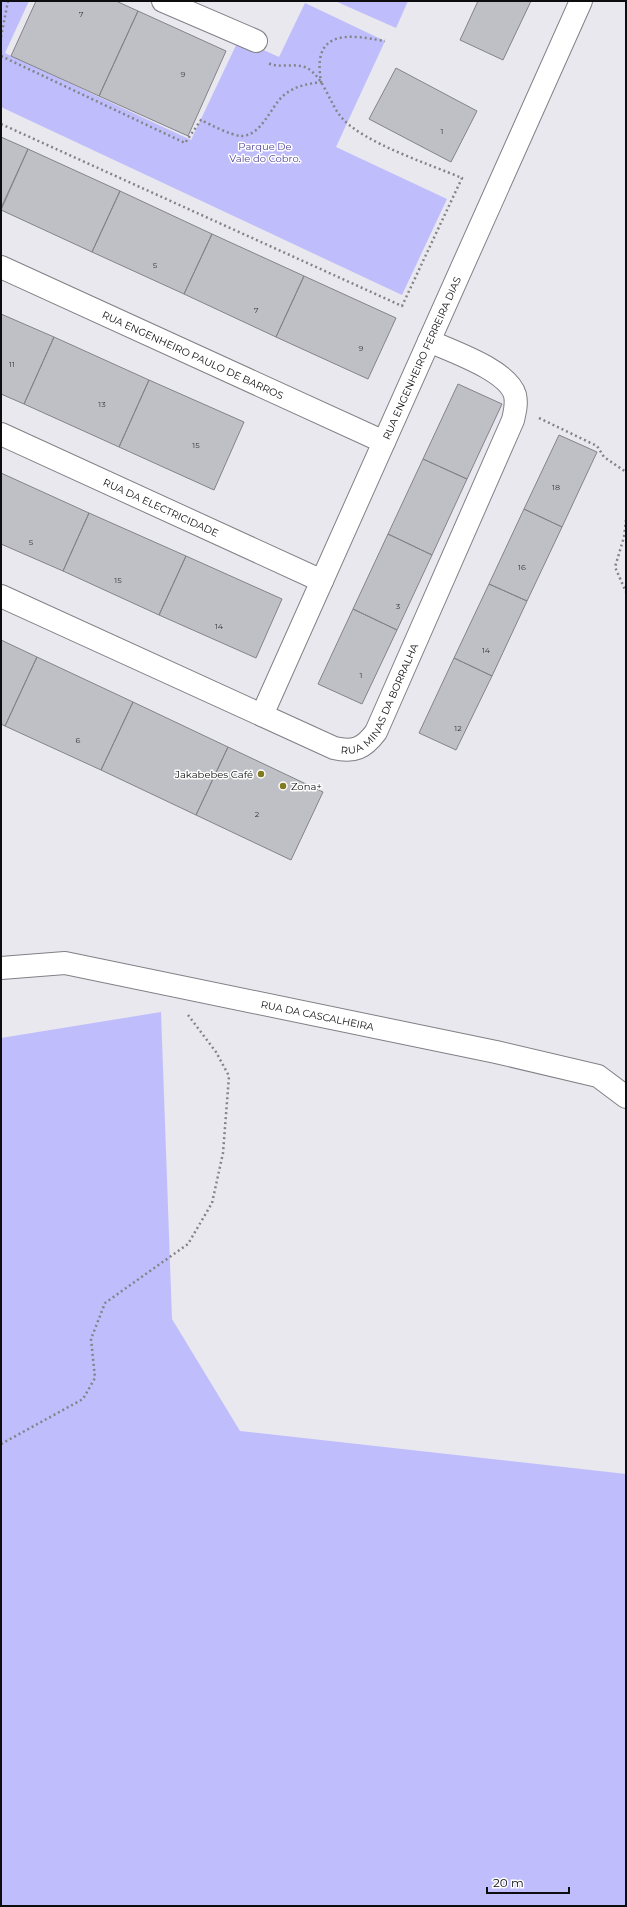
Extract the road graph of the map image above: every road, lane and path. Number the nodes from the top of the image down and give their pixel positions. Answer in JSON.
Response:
{"nodes":[{"id":1,"x":8,"y":1,"type":"edge"},
{"id":2,"x":163,"y":1,"type":"edge"},
{"id":3,"x":580,"y":1,"type":"edge"},
{"id":4,"x":1,"y":37,"type":"edge"},
{"id":5,"x":256,"y":41,"type":"joint"},
{"id":6,"x":386,"y":41,"type":"dead end"},
{"id":7,"x":1,"y":56,"type":"edge"},
{"id":8,"x":320,"y":82,"type":"junction"},
{"id":9,"x":1,"y":124,"type":"edge"},
{"id":10,"x":1,"y":267,"type":"edge"},
{"id":11,"x":429,"y":341,"type":"junction"},
{"id":12,"x":516,"y":406,"type":"junction"},
{"id":13,"x":1,"y":434,"type":"edge"},
{"id":14,"x":384,"y":442,"type":"junction"},
{"id":15,"x":626,"y":472,"type":"edge"},
{"id":16,"x":626,"y":520,"type":"edge"},
{"id":17,"x":322,"y":581,"type":"junction"},
{"id":18,"x":626,"y":592,"type":"edge"},
{"id":19,"x":1,"y":596,"type":"edge"},
{"id":20,"x":262,"y":715,"type":"junction"},
{"id":21,"x":1,"y":968,"type":"edge"},
{"id":22,"x":181,"y":986,"type":"junction"},
{"id":23,"x":626,"y":1097,"type":"edge"},
{"id":24,"x":1,"y":1444,"type":"edge"}],
"edges":[{"from":1,"to":4,"type":"path"},
{"from":2,"to":5,"type":"street"},
{"from":3,"to":11,"type":"street","name":"RUA ENGENHEIRO FERREIRA DIAS"},
{"from":5,"to":8,"type":"path"},
{"from":6,"to":8,"type":"path"},
{"from":7,"to":8,"type":"path"},
{"from":8,"to":9,"type":"path"},
{"from":10,"to":14,"type":"street","name":"RUA ENGENHEIRO PAULO DE BARROS"},
{"from":11,"to":12,"type":"street"},
{"from":11,"to":14,"type":"street","name":"RUA ENGENHEIRO FERREIRA DIAS"},
{"from":12,"to":15,"type":"path"},
{"from":12,"to":20,"type":"street","name":"RUA MINAS DA BORRALHA"},
{"from":13,"to":17,"type":"street","name":"RUA DA ELECTRICIDADE"},
{"from":14,"to":17,"type":"street","name":"RUA ENGENHEIRO FERREIRA DIAS"},
{"from":16,"to":18,"type":"path"},
{"from":17,"to":20,"type":"street","name":"RUA ENGENHEIRO FERREIRA DIAS"},
{"from":19,"to":20,"type":"street","name":"RUA MINAS DA BORRALHA"},
{"from":21,"to":22,"type":"street","name":"RUA DA CASCALHEIRA"},
{"from":22,"to":23,"type":"street","name":"RUA DA CASCALHEIRA"},
{"from":22,"to":24,"type":"path"}]}
